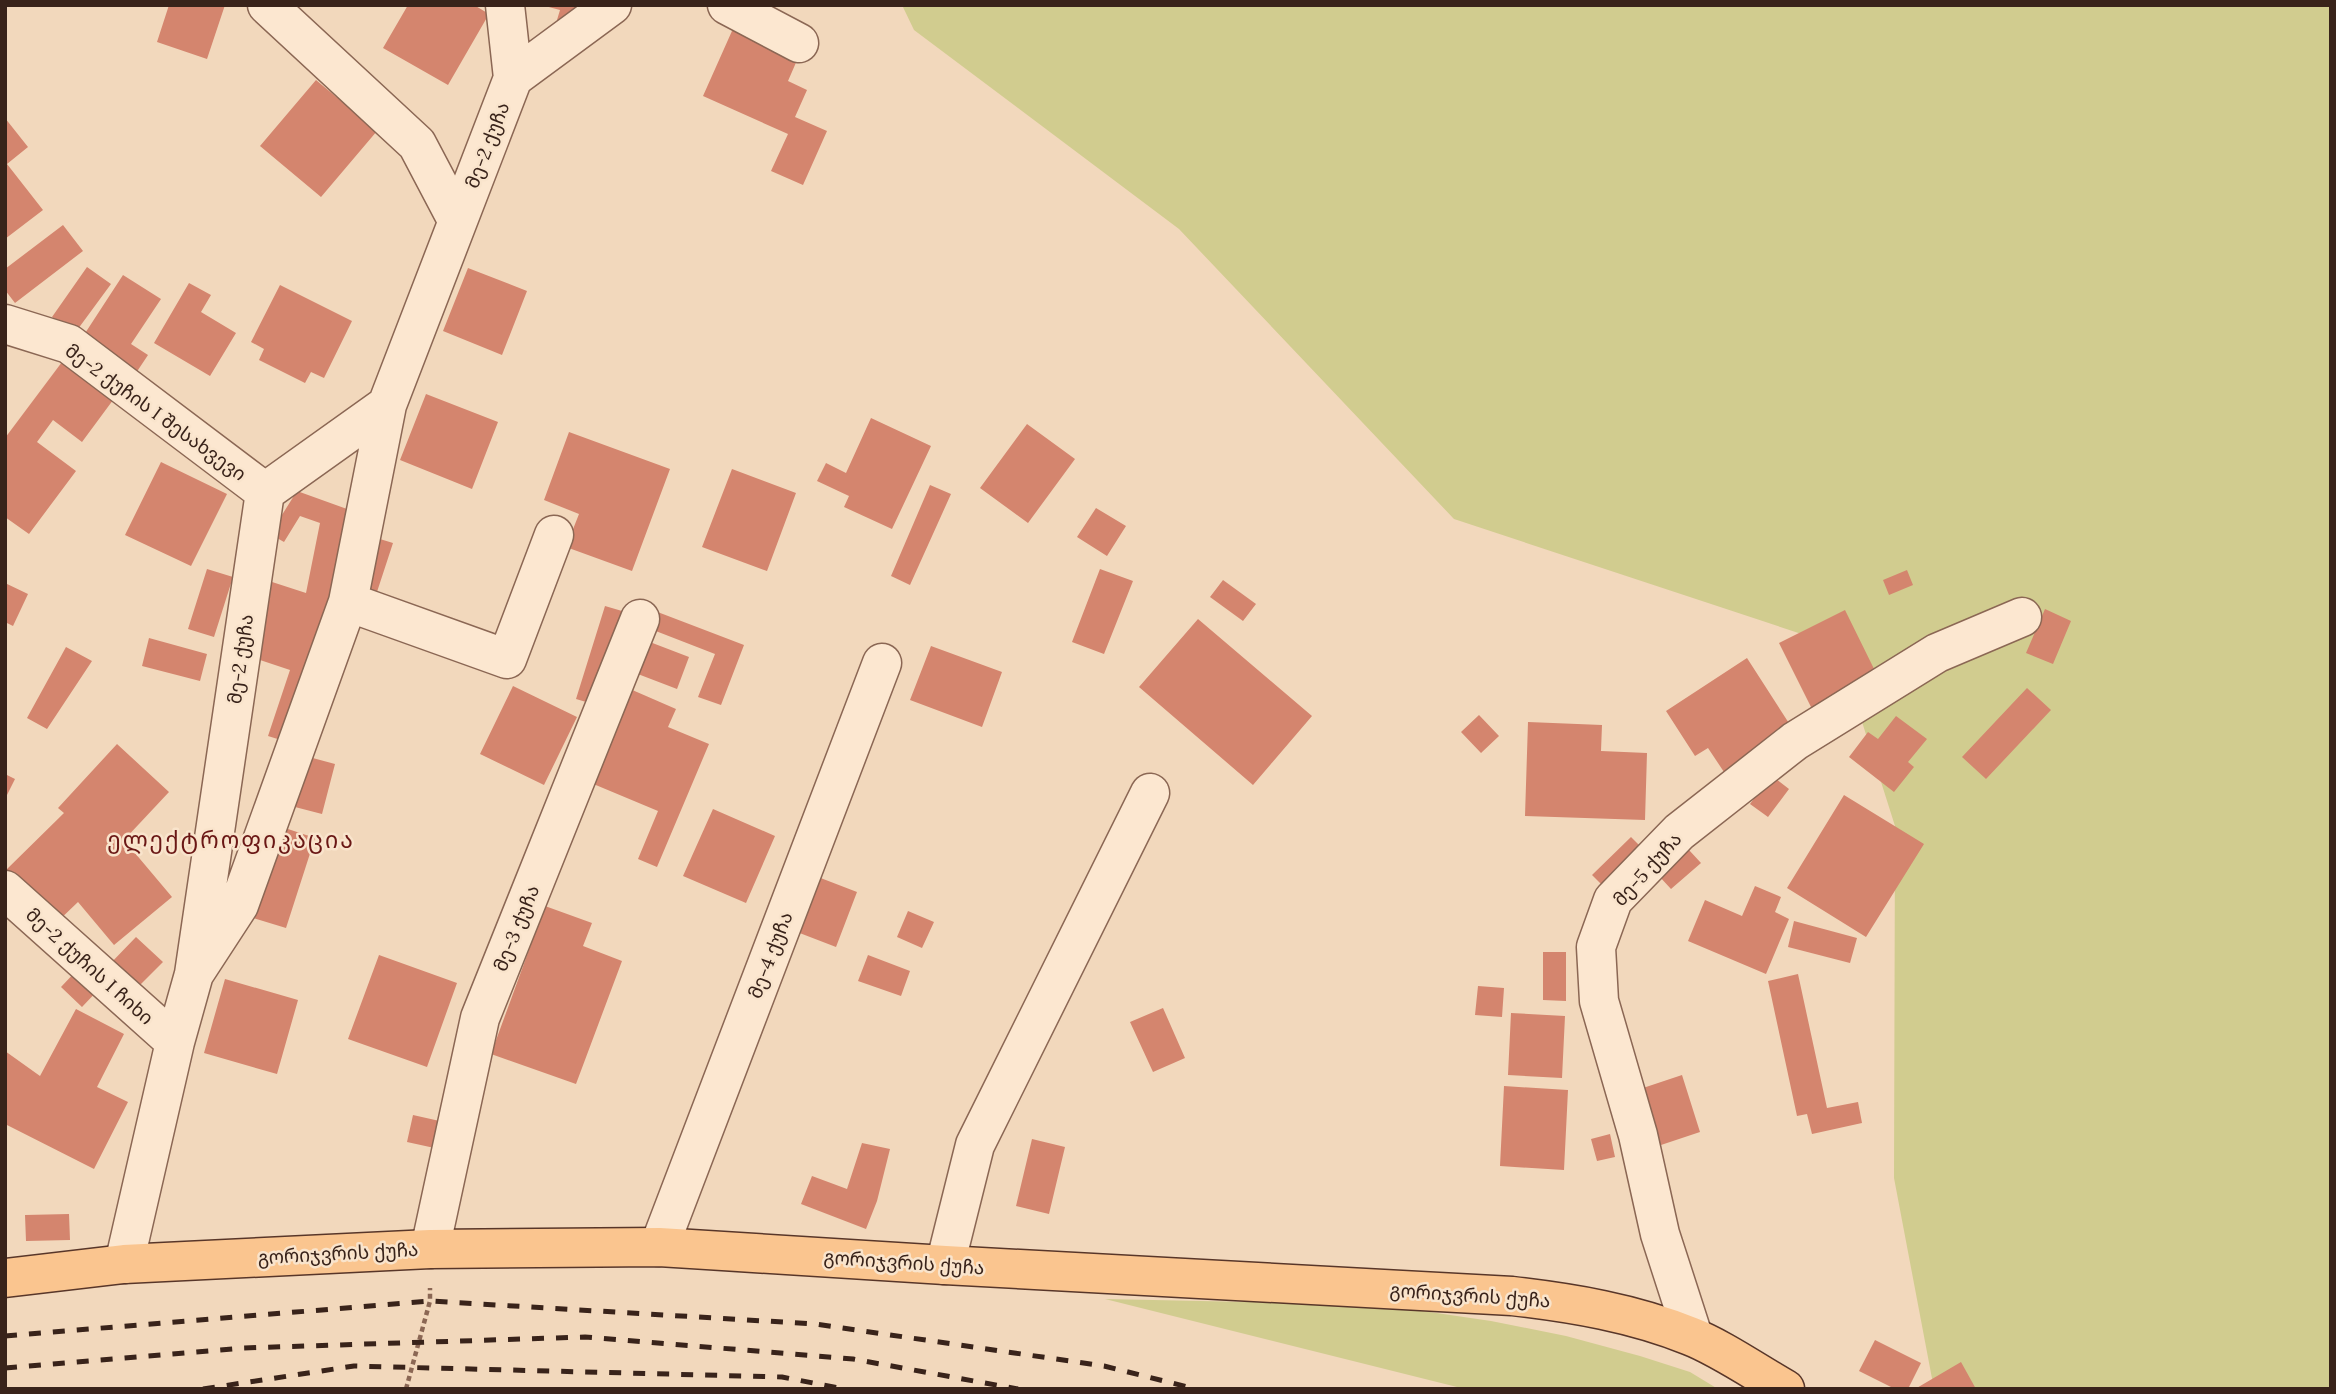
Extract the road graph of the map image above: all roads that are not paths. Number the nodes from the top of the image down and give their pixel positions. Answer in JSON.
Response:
{"nodes":[{"id":1,"x":267,"y":5,"type":"edge"},
{"id":2,"x":505,"y":5,"type":"edge"},
{"id":3,"x":612,"y":5,"type":"edge"},
{"id":4,"x":727,"y":5,"type":"edge"},
{"id":5,"x":799,"y":43,"type":"dead end"},
{"id":6,"x":513,"y":78,"type":"junction"},
{"id":7,"x":457,"y":220,"type":"junction"},
{"id":8,"x":5,"y":324,"type":"edge"},
{"id":9,"x":387,"y":405,"type":"junction"},
{"id":10,"x":265,"y":492,"type":"junction"},
{"id":11,"x":554,"y":534,"type":"dead end"},
{"id":12,"x":348,"y":602,"type":"junction"},
{"id":13,"x":2022,"y":617,"type":"dead end"},
{"id":14,"x":640,"y":619,"type":"dead end"},
{"id":15,"x":881,"y":663,"type":"dead end"},
{"id":16,"x":1150,"y":793,"type":"dead end"},
{"id":17,"x":5,"y":890,"type":"edge"},
{"id":18,"x":194,"y":974,"type":"junction"},
{"id":19,"x":175,"y":1042,"type":"junction"},
{"id":20,"x":659,"y":1247,"type":"junction"},
{"id":21,"x":430,"y":1249,"type":"junction"},
{"id":22,"x":124,"y":1264,"type":"junction"},
{"id":23,"x":946,"y":1265,"type":"junction"},
{"id":24,"x":5,"y":1278,"type":"edge"},
{"id":25,"x":1693,"y":1336,"type":"junction"},
{"id":26,"x":1784,"y":1389,"type":"edge"}],
"edges":[{"from":1,"to":7,"type":"street"},
{"from":2,"to":6,"type":"street"},
{"from":3,"to":6,"type":"street","name":"მე-2 ქუჩა"},
{"from":4,"to":5,"type":"street"},
{"from":6,"to":7,"type":"street","name":"მე-2 ქუჩა"},
{"from":7,"to":9,"type":"street","name":"მე-2 ქუჩა"},
{"from":8,"to":10,"type":"street","name":"მე-2 ქუჩის I შესახვევი"},
{"from":9,"to":10,"type":"street"},
{"from":9,"to":12,"type":"street","name":"მე-2 ქუჩა"},
{"from":10,"to":18,"type":"street","name":"მე-2 ქუჩა"},
{"from":11,"to":12,"type":"street"},
{"from":12,"to":18,"type":"street","name":"მე-2 ქუჩა"},
{"from":13,"to":25,"type":"street","name":"მე-5 ქუჩა"},
{"from":14,"to":21,"type":"street","name":"მე-3 ქუჩა"},
{"from":15,"to":20,"type":"street","name":"მე-4 ქუჩა"},
{"from":16,"to":23,"type":"street"},
{"from":17,"to":19,"type":"street","name":"მე-2 ქუჩის I ჩიხი"},
{"from":18,"to":19,"type":"street","name":"მე-2 ქუჩა"},
{"from":19,"to":22,"type":"street","name":"მე-2 ქუჩა"},
{"from":20,"to":21,"type":"main road","name":"გორიჯვრის ქუჩა"},
{"from":20,"to":23,"type":"main road","name":"გორიჯვრის ქუჩა"},
{"from":21,"to":22,"type":"main road","name":"გორიჯვრის ქუჩა"},
{"from":22,"to":24,"type":"main road","name":"გორიჯვრის ქუჩა"},
{"from":23,"to":25,"type":"main road","name":"გორიჯვრის ქუჩა"},
{"from":25,"to":26,"type":"main road","name":"გორიჯვრის ქუჩა"}]}
